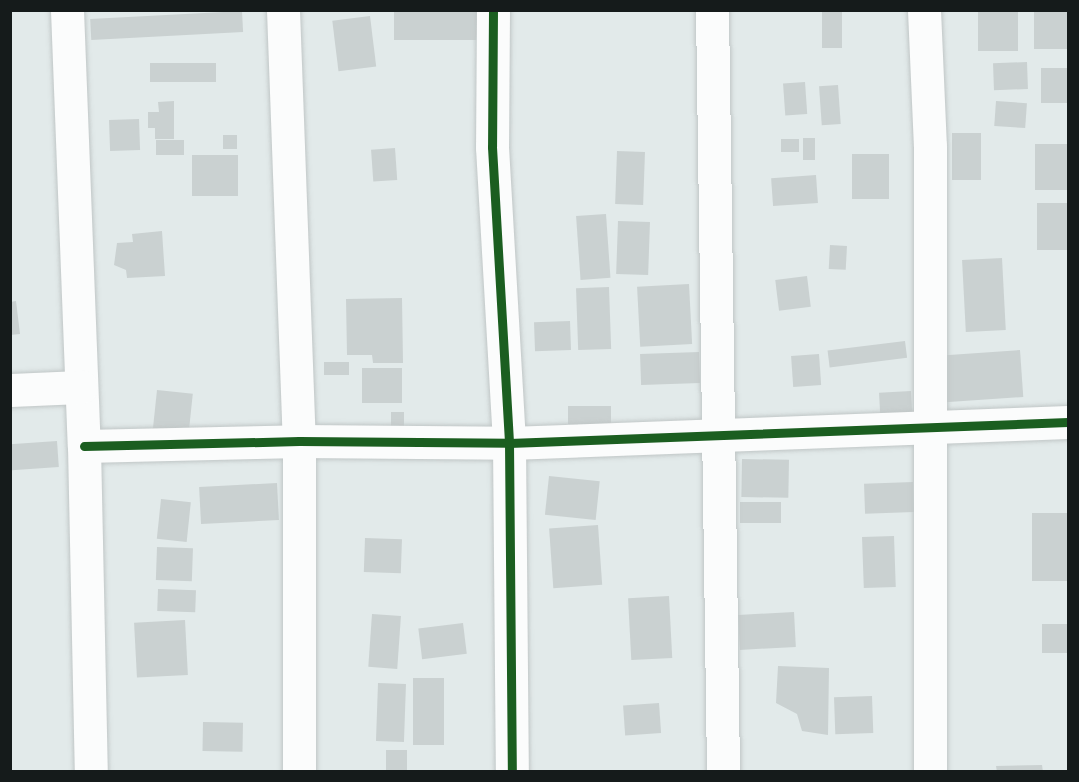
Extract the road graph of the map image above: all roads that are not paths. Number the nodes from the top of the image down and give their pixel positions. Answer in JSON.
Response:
{"nodes":[{"id":1,"x":67,"y":10,"type":"edge"},
{"id":2,"x":283,"y":10,"type":"edge"},
{"id":3,"x":493,"y":10,"type":"edge"},
{"id":4,"x":712,"y":10,"type":"edge"},
{"id":5,"x":924,"y":10,"type":"edge"},
{"id":6,"x":81,"y":387,"type":"junction"},
{"id":7,"x":10,"y":390,"type":"edge"},
{"id":8,"x":1068,"y":422,"type":"edge"},
{"id":9,"x":927,"y":427,"type":"junction"},
{"id":10,"x":720,"y":434,"type":"junction"},
{"id":11,"x":299,"y":441,"type":"junction"},
{"id":12,"x":509,"y":443,"type":"junction"},
{"id":13,"x":84,"y":446,"type":"junction"},
{"id":14,"x":91,"y":771,"type":"edge"},
{"id":15,"x":299,"y":771,"type":"edge"},
{"id":16,"x":513,"y":771,"type":"edge"},
{"id":17,"x":723,"y":771,"type":"edge"},
{"id":18,"x":930,"y":771,"type":"edge"}],
"edges":[{"from":1,"to":6,"type":"street"},
{"from":2,"to":11,"type":"street"},
{"from":3,"to":12,"type":"street"},
{"from":4,"to":10,"type":"street"},
{"from":5,"to":9,"type":"street"},
{"from":6,"to":7,"type":"street"},
{"from":6,"to":13,"type":"street"},
{"from":8,"to":9,"type":"street"},
{"from":9,"to":10,"type":"street"},
{"from":9,"to":18,"type":"street"},
{"from":10,"to":12,"type":"street"},
{"from":10,"to":17,"type":"street"},
{"from":11,"to":12,"type":"street"},
{"from":11,"to":13,"type":"street"},
{"from":11,"to":15,"type":"street"},
{"from":12,"to":16,"type":"street"},
{"from":13,"to":14,"type":"street"}]}
